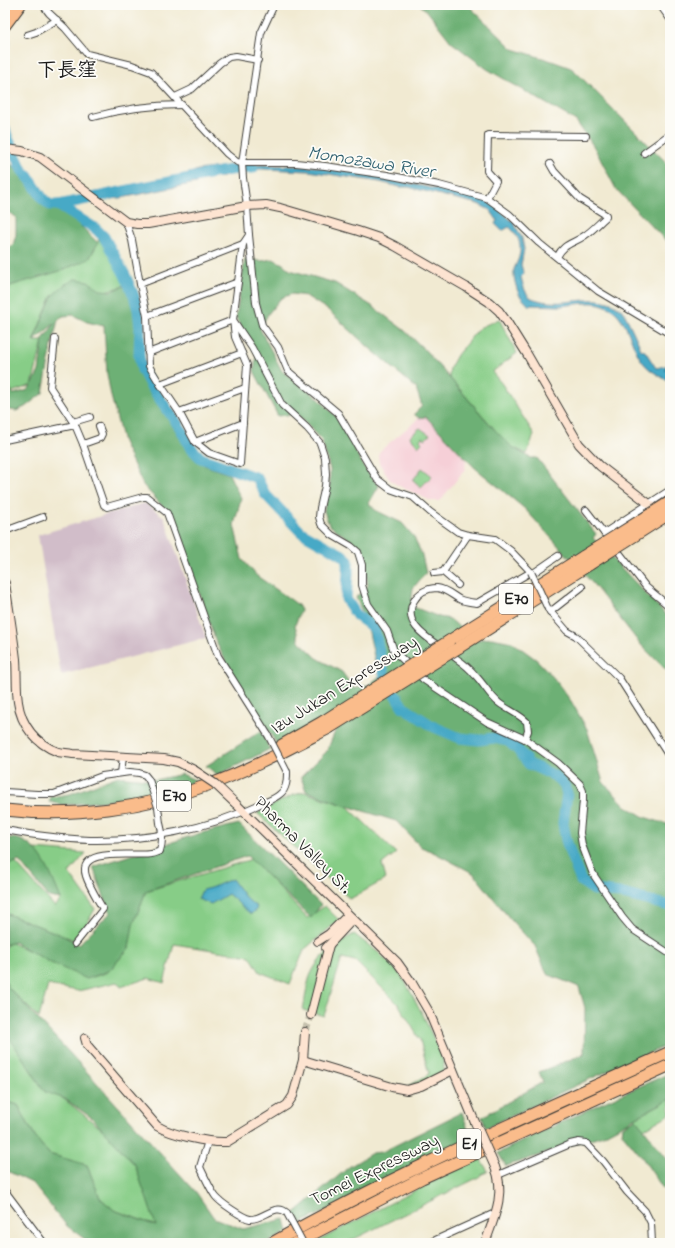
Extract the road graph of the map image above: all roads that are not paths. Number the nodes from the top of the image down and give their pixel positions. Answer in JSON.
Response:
{"nodes":[{"id":1,"x":9,"y":5,"type":"edge"},
{"id":2,"x":20,"y":5,"type":"edge"},
{"id":3,"x":44,"y":5,"type":"edge"},
{"id":4,"x":274,"y":5,"type":"edge"},
{"id":5,"x":660,"y":5,"type":"edge"},
{"id":6,"x":5,"y":11,"type":"edge"},
{"id":7,"x":670,"y":19,"type":"edge"},
{"id":8,"x":57,"y":20,"type":"junction"},
{"id":9,"x":5,"y":25,"type":"edge"},
{"id":10,"x":27,"y":35,"type":"dead end"},
{"id":11,"x":258,"y":60,"type":"junction"},
{"id":12,"x":175,"y":97,"type":"junction"},
{"id":13,"x":182,"y":105,"type":"junction"},
{"id":14,"x":93,"y":117,"type":"dead end"},
{"id":15,"x":670,"y":134,"type":"edge"},
{"id":16,"x":586,"y":136,"type":"dead end"},
{"id":17,"x":5,"y":149,"type":"edge"},
{"id":18,"x":644,"y":153,"type":"dead end"},
{"id":19,"x":242,"y":163,"type":"junction"},
{"id":20,"x":550,"y":164,"type":"dead end"},
{"id":21,"x":487,"y":198,"type":"junction"},
{"id":22,"x":248,"y":206,"type":"junction"},
{"id":23,"x":126,"y":222,"type":"junction"},
{"id":24,"x":249,"y":235,"type":"junction"},
{"id":25,"x":243,"y":244,"type":"junction"},
{"id":26,"x":557,"y":257,"type":"junction"},
{"id":27,"x":238,"y":282,"type":"junction"},
{"id":28,"x":140,"y":284,"type":"junction"},
{"id":29,"x":147,"y":316,"type":"junction"},
{"id":30,"x":233,"y":320,"type":"junction"},
{"id":31,"x":670,"y":334,"type":"edge"},
{"id":32,"x":55,"y":339,"type":"dead end"},
{"id":33,"x":148,"y":353,"type":"junction"},
{"id":34,"x":242,"y":353,"type":"junction"},
{"id":35,"x":160,"y":384,"type":"junction"},
{"id":36,"x":246,"y":388,"type":"junction"},
{"id":37,"x":179,"y":412,"type":"junction"},
{"id":38,"x":90,"y":416,"type":"dead end"},
{"id":39,"x":74,"y":423,"type":"junction"},
{"id":40,"x":243,"y":423,"type":"junction"},
{"id":41,"x":99,"y":426,"type":"dead end"},
{"id":42,"x":5,"y":440,"type":"edge"},
{"id":43,"x":196,"y":442,"type":"junction"},
{"id":44,"x":83,"y":444,"type":"junction"},
{"id":45,"x":670,"y":490,"type":"edge"},
{"id":46,"x":670,"y":502,"type":"edge"},
{"id":47,"x":648,"y":503,"type":"junction"},
{"id":48,"x":586,"y":510,"type":"dead end"},
{"id":49,"x":670,"y":513,"type":"edge"},
{"id":50,"x":43,"y":517,"type":"dead end"},
{"id":51,"x":670,"y":520,"type":"edge"},
{"id":52,"x":5,"y":531,"type":"edge"},
{"id":53,"x":604,"y":533,"type":"junction"},
{"id":54,"x":468,"y":535,"type":"junction"},
{"id":55,"x":558,"y":556,"type":"dead end"},
{"id":56,"x":587,"y":560,"type":"junction"},
{"id":57,"x":442,"y":572,"type":"junction"},
{"id":58,"x":434,"y":573,"type":"dead end"},
{"id":59,"x":532,"y":573,"type":"junction"},
{"id":60,"x":5,"y":584,"type":"edge"},
{"id":61,"x":458,"y":585,"type":"dead end"},
{"id":62,"x":582,"y":587,"type":"dead end"},
{"id":63,"x":670,"y":607,"type":"edge"},
{"id":64,"x":549,"y":610,"type":"junction"},
{"id":65,"x":326,"y":725,"type":"junction"},
{"id":66,"x":525,"y":739,"type":"junction"},
{"id":67,"x":123,"y":757,"type":"junction"},
{"id":68,"x":670,"y":758,"type":"edge"},
{"id":69,"x":122,"y":773,"type":"junction"},
{"id":70,"x":5,"y":792,"type":"edge"},
{"id":71,"x":5,"y":806,"type":"edge"},
{"id":72,"x":5,"y":810,"type":"edge"},
{"id":73,"x":244,"y":812,"type":"junction"},
{"id":74,"x":5,"y":830,"type":"edge"},
{"id":75,"x":163,"y":834,"type":"junction"},
{"id":76,"x":350,"y":917,"type":"junction"},
{"id":77,"x":318,"y":941,"type":"joint"},
{"id":78,"x":75,"y":944,"type":"dead end"},
{"id":79,"x":328,"y":946,"type":"junction"},
{"id":80,"x":670,"y":954,"type":"edge"},
{"id":81,"x":311,"y":1015,"type":"tunnel mouth"},
{"id":82,"x":305,"y":1032,"type":"tunnel mouth"},
{"id":83,"x":85,"y":1038,"type":"dead end"},
{"id":84,"x":670,"y":1052,"type":"edge"},
{"id":85,"x":302,"y":1060,"type":"junction"},
{"id":86,"x":670,"y":1065,"type":"edge"},
{"id":87,"x":453,"y":1070,"type":"junction"},
{"id":88,"x":208,"y":1141,"type":"junction"},
{"id":89,"x":497,"y":1171,"type":"junction"},
{"id":90,"x":5,"y":1191,"type":"edge"},
{"id":91,"x":495,"y":1212,"type":"junction"},
{"id":92,"x":44,"y":1243,"type":"edge"},
{"id":93,"x":272,"y":1243,"type":"edge"},
{"id":94,"x":295,"y":1243,"type":"edge"},
{"id":95,"x":303,"y":1243,"type":"edge"},
{"id":96,"x":429,"y":1243,"type":"edge"},
{"id":97,"x":486,"y":1243,"type":"edge"},
{"id":98,"x":652,"y":1243,"type":"edge"}],
"edges":[{"from":1,"to":6,"type":"highway"},
{"from":2,"to":9,"type":"highway"},
{"from":3,"to":8,"type":"street"},
{"from":4,"to":11,"type":"street"},
{"from":5,"to":7,"type":"street"},
{"from":8,"to":10,"type":"street"},
{"from":8,"to":12,"type":"street"},
{"from":11,"to":12,"type":"street"},
{"from":11,"to":19,"type":"street"},
{"from":12,"to":13,"type":"street"},
{"from":13,"to":14,"type":"street"},
{"from":13,"to":19,"type":"street"},
{"from":15,"to":18,"type":"street"},
{"from":16,"to":21,"type":"street"},
{"from":17,"to":23,"type":"street"},
{"from":19,"to":21,"type":"street"},
{"from":19,"to":22,"type":"street"},
{"from":20,"to":26,"type":"street"},
{"from":21,"to":26,"type":"street"},
{"from":22,"to":23,"type":"street"},
{"from":22,"to":24,"type":"street"},
{"from":22,"to":47,"type":"street"},
{"from":23,"to":28,"type":"street"},
{"from":24,"to":25,"type":"street"},
{"from":24,"to":54,"type":"street"},
{"from":25,"to":27,"type":"street"},
{"from":25,"to":28,"type":"street"},
{"from":26,"to":31,"type":"street"},
{"from":27,"to":29,"type":"street"},
{"from":27,"to":30,"type":"street"},
{"from":28,"to":29,"type":"street"},
{"from":29,"to":33,"type":"street"},
{"from":30,"to":33,"type":"street"},
{"from":30,"to":34,"type":"street"},
{"from":30,"to":66,"type":"street"},
{"from":32,"to":39,"type":"street"},
{"from":33,"to":35,"type":"street"},
{"from":34,"to":35,"type":"street"},
{"from":34,"to":36,"type":"street"},
{"from":35,"to":37,"type":"street"},
{"from":36,"to":37,"type":"street"},
{"from":36,"to":40,"type":"street"},
{"from":37,"to":43,"type":"street"},
{"from":38,"to":39,"type":"street"},
{"from":39,"to":42,"type":"street"},
{"from":39,"to":44,"type":"street"},
{"from":40,"to":43,"type":"street"},
{"from":40,"to":43,"type":"street"},
{"from":41,"to":44,"type":"street"},
{"from":44,"to":73,"type":"street","bridge":true},
{"from":45,"to":47,"type":"street"},
{"from":46,"to":56,"type":"highway","name":"Izu Jukan Expressway","number":"E70","bridge":true},
{"from":47,"to":51,"type":"street"},
{"from":47,"to":53,"type":"street"},
{"from":48,"to":53,"type":"street"},
{"from":49,"to":56,"type":"highway","name":"Izu Jukan Expressway","number":"E70","bridge":true},
{"from":50,"to":52,"type":"street"},
{"from":53,"to":63,"type":"street"},
{"from":54,"to":57,"type":"street"},
{"from":54,"to":59,"type":"street"},
{"from":55,"to":59,"type":"street"},
{"from":56,"to":65,"type":"highway","name":"Izu Jukan Expressway","number":"E70","bridge":true},
{"from":56,"to":65,"type":"highway","name":"Izu Jukan Expressway","number":"E70","bridge":true},
{"from":57,"to":58,"type":"street"},
{"from":57,"to":61,"type":"street"},
{"from":59,"to":64,"type":"street","bridge":true},
{"from":59,"to":66,"type":"street"},
{"from":60,"to":67,"type":"street","name":"Pharma Valley St."},
{"from":62,"to":64,"type":"street"},
{"from":64,"to":68,"type":"street"},
{"from":65,"to":71,"type":"highway","name":"Izu Jukan Expressway","number":"E70"},
{"from":65,"to":72,"type":"highway","name":"Izu Jukan Expressway","number":"E70"},
{"from":66,"to":80,"type":"street"},
{"from":67,"to":69,"type":"street"},
{"from":67,"to":73,"type":"street","name":"Pharma Valley St.","bridge":true},
{"from":69,"to":70,"type":"street"},
{"from":69,"to":75,"type":"street","bridge":true},
{"from":73,"to":75,"type":"street"},
{"from":73,"to":76,"type":"street","name":"Pharma Valley St."},
{"from":74,"to":75,"type":"street"},
{"from":75,"to":78,"type":"street"},
{"from":76,"to":77,"type":"street"},
{"from":76,"to":79,"type":"street"},
{"from":76,"to":87,"type":"street","name":"Pharma Valley St."},
{"from":77,"to":79,"type":"street"},
{"from":79,"to":81,"type":"street"},
{"from":82,"to":85,"type":"street"},
{"from":83,"to":88,"type":"street"},
{"from":84,"to":93,"type":"highway","name":"Tomei Expressway","number":"E1"},
{"from":85,"to":87,"type":"street"},
{"from":85,"to":88,"type":"street"},
{"from":86,"to":94,"type":"highway","name":"Tomei Expressway","number":"E1"},
{"from":87,"to":89,"type":"street","name":"Pharma Valley St.","bridge":true},
{"from":88,"to":95,"type":"street","bridge":true},
{"from":89,"to":91,"type":"street","name":"Pharma Valley St."},
{"from":89,"to":98,"type":"street"},
{"from":90,"to":92,"type":"street"},
{"from":91,"to":96,"type":"street"},
{"from":91,"to":97,"type":"street","name":"Pharma Valley St."}]}
